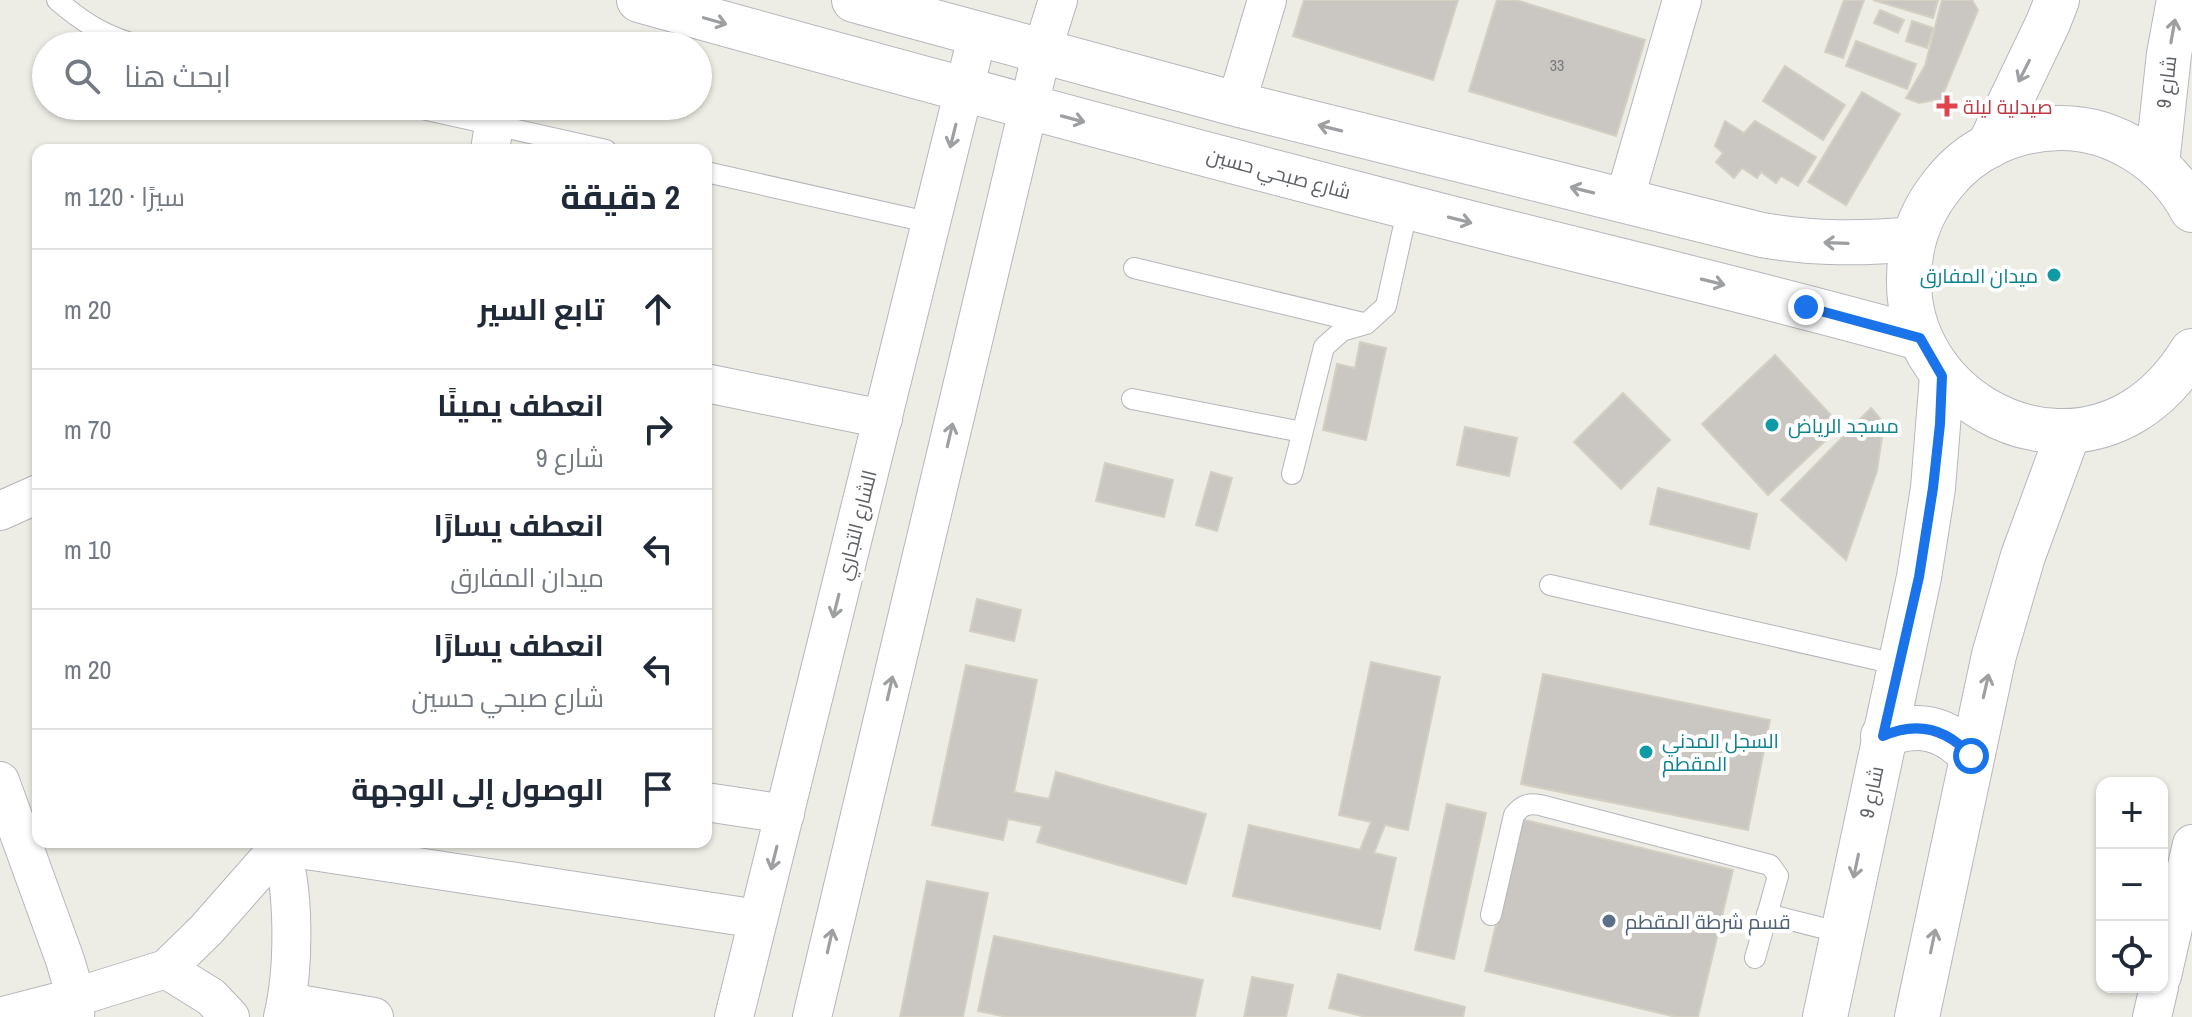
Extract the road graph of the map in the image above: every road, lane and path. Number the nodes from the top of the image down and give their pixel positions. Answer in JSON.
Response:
{"nodes":[{"id":1,"x":57,"y":0,"type":"edge"},
{"id":2,"x":639,"y":0,"type":"edge"},
{"id":3,"x":854,"y":0,"type":"edge"},
{"id":4,"x":1058,"y":0,"type":"edge"},
{"id":5,"x":1267,"y":0,"type":"edge"},
{"id":6,"x":1682,"y":0,"type":"edge"},
{"id":7,"x":2057,"y":0,"type":"edge"},
{"id":8,"x":2179,"y":0,"type":"edge"},
{"id":9,"x":100,"y":32,"type":"edge"},
{"id":10,"x":978,"y":33,"type":"junction"},
{"id":11,"x":1042,"y":51,"type":"junction"},
{"id":12,"x":965,"y":90,"type":"junction"},
{"id":13,"x":1236,"y":104,"type":"junction"},
{"id":14,"x":1029,"y":107,"type":"junction"},
{"id":15,"x":445,"y":120,"type":"edge"},
{"id":16,"x":492,"y":138,"type":"edge"},
{"id":17,"x":549,"y":144,"type":"edge"},
{"id":18,"x":1989,"y":146,"type":"junction"},
{"id":19,"x":2157,"y":164,"type":"junction"},
{"id":20,"x":712,"y":173,"type":"edge"},
{"id":21,"x":1624,"y":201,"type":"junction"},
{"id":22,"x":1408,"y":207,"type":"junction"},
{"id":23,"x":2192,"y":210,"type":"edge"},
{"id":24,"x":932,"y":223,"type":"junction"},
{"id":25,"x":1914,"y":239,"type":"junction"},
{"id":26,"x":1134,"y":268,"type":"dead end"},
{"id":27,"x":1366,"y":324,"type":"junction"},
{"id":28,"x":1920,"y":338,"type":"junction"},
{"id":29,"x":2184,"y":374,"type":"edge"},
{"id":30,"x":1942,"y":376,"type":"junction"},
{"id":31,"x":712,"y":390,"type":"edge"},
{"id":32,"x":1132,"y":399,"type":"dead end"},
{"id":33,"x":883,"y":419,"type":"junction"},
{"id":34,"x":2069,"y":431,"type":"junction"},
{"id":35,"x":1302,"y":432,"type":"junction"},
{"id":36,"x":1292,"y":474,"type":"dead end"},
{"id":37,"x":32,"y":497,"type":"edge"},
{"id":38,"x":0,"y":511,"type":"edge"},
{"id":39,"x":1550,"y":585,"type":"dead end"},
{"id":40,"x":1900,"y":665,"type":"junction"},
{"id":41,"x":1883,"y":736,"type":"junction"},
{"id":42,"x":1971,"y":756,"type":"junction"},
{"id":43,"x":0,"y":781,"type":"edge"},
{"id":44,"x":712,"y":803,"type":"edge"},
{"id":45,"x":785,"y":814,"type":"junction"},
{"id":46,"x":2192,"y":844,"type":"edge"},
{"id":47,"x":276,"y":848,"type":"edge"},
{"id":48,"x":280,"y":848,"type":"edge"},
{"id":49,"x":305,"y":848,"type":"edge"},
{"id":50,"x":1767,"y":914,"type":"junction"},
{"id":51,"x":1491,"y":915,"type":"dead end"},
{"id":52,"x":758,"y":919,"type":"junction"},
{"id":53,"x":1842,"y":933,"type":"junction"},
{"id":54,"x":2182,"y":939,"type":"edge"},
{"id":55,"x":1755,"y":958,"type":"dead end"},
{"id":56,"x":2168,"y":965,"type":"edge"},
{"id":57,"x":166,"y":969,"type":"junction"},
{"id":58,"x":2158,"y":993,"type":"edge"},
{"id":59,"x":76,"y":1007,"type":"edge"},
{"id":60,"x":285,"y":1009,"type":"edge"},
{"id":61,"x":0,"y":1017,"type":"edge"},
{"id":62,"x":230,"y":1017,"type":"edge"},
{"id":63,"x":374,"y":1017,"type":"edge"},
{"id":64,"x":734,"y":1017,"type":"edge"},
{"id":65,"x":812,"y":1017,"type":"edge"},
{"id":66,"x":1825,"y":1017,"type":"edge"},
{"id":67,"x":1917,"y":1017,"type":"edge"},
{"id":68,"x":2152,"y":1017,"type":"edge"}],
"edges":[{"from":1,"to":9,"type":"lane"},
{"from":2,"to":12,"type":"main road","name":"شارع صبحي حسين","one_way":true},
{"from":3,"to":10,"type":"main road"},
{"from":4,"to":11,"type":"street"},
{"from":5,"to":13,"type":"street"},
{"from":6,"to":21,"type":"street"},
{"from":7,"to":18,"type":"main road","one_way":true},
{"from":19,"to":8,"type":"main road","name":"شارع 9","one_way":true},
{"from":10,"to":11,"type":"main road"},
{"from":10,"to":12,"type":"street","name":"الشارع التجاري"},
{"from":11,"to":13,"type":"main road"},
{"from":11,"to":14,"type":"street"},
{"from":12,"to":14,"type":"main road","name":"شارع صبحي حسين"},
{"from":12,"to":24,"type":"street","name":"الشارع التجاري","one_way":true},
{"from":21,"to":13,"type":"main road","one_way":true},
{"from":14,"to":22,"type":"main road","name":"شارع صبحي حسين","one_way":true},
{"from":65,"to":14,"type":"street","one_way":true},
{"from":15,"to":16,"type":"lane"},
{"from":16,"to":17,"type":"lane"},
{"from":18,"to":19,"type":"main road"},
{"from":18,"to":25,"type":"main road"},
{"from":19,"to":23,"type":"main road"},
{"from":20,"to":24,"type":"lane"},
{"from":25,"to":21,"type":"main road","one_way":true},
{"from":22,"to":27,"type":"lane"},
{"from":22,"to":28,"type":"main road","name":"شارع صبحي حسين","one_way":true},
{"from":24,"to":33,"type":"street","name":"الشارع التجاري"},
{"from":25,"to":28,"type":"main road"},
{"from":26,"to":27,"type":"lane"},
{"from":27,"to":35,"type":"lane"},
{"from":28,"to":30,"type":"main road"},
{"from":29,"to":34,"type":"main road"},
{"from":30,"to":34,"type":"main road"},
{"from":30,"to":40,"type":"main road","name":"شارع 9"},
{"from":31,"to":33,"type":"street"},
{"from":32,"to":35,"type":"lane"},
{"from":33,"to":45,"type":"street","name":"الشارع التجاري","one_way":true},
{"from":42,"to":34,"type":"main road","one_way":true},
{"from":35,"to":36,"type":"lane"},
{"from":37,"to":38,"type":"street"},
{"from":39,"to":40,"type":"lane"},
{"from":40,"to":41,"type":"main road","name":"شارع 9"},
{"from":41,"to":42,"type":"main road"},
{"from":41,"to":53,"type":"main road","name":"شارع 9","one_way":true},
{"from":67,"to":42,"type":"main road","one_way":true},
{"from":43,"to":59,"type":"street"},
{"from":44,"to":45,"type":"street"},
{"from":45,"to":52,"type":"street","name":"الشارع التجاري","one_way":true},
{"from":46,"to":54,"type":"street"},
{"from":47,"to":57,"type":"street"},
{"from":48,"to":60,"type":"street"},
{"from":49,"to":52,"type":"street"},
{"from":50,"to":51,"type":"lane"},
{"from":50,"to":53,"type":"lane"},
{"from":50,"to":55,"type":"lane"},
{"from":52,"to":64,"type":"street","name":"الشارع التجاري"},
{"from":53,"to":66,"type":"main road","name":"شارع 9"},
{"from":54,"to":56,"type":"street"},
{"from":57,"to":59,"type":"street"},
{"from":57,"to":62,"type":"street"},
{"from":58,"to":68,"type":"street"},
{"from":59,"to":61,"type":"street"},
{"from":60,"to":63,"type":"street"}]}
